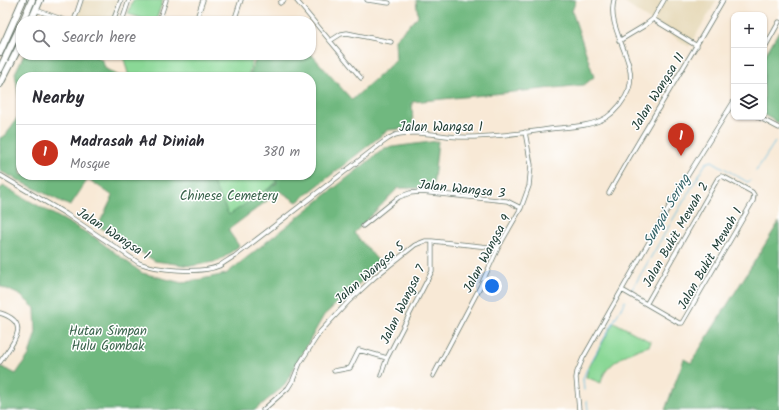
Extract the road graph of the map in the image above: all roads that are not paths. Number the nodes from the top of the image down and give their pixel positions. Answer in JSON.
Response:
{"nodes":[{"id":1,"x":23,"y":0,"type":"edge"},
{"id":2,"x":32,"y":0,"type":"edge"},
{"id":3,"x":40,"y":0,"type":"edge"},
{"id":4,"x":81,"y":0,"type":"edge"},
{"id":5,"x":121,"y":0,"type":"edge"},
{"id":6,"x":129,"y":0,"type":"edge"},
{"id":7,"x":166,"y":0,"type":"edge"},
{"id":8,"x":204,"y":0,"type":"edge"},
{"id":9,"x":241,"y":0,"type":"edge"},
{"id":10,"x":284,"y":0,"type":"edge"},
{"id":11,"x":296,"y":0,"type":"edge"},
{"id":12,"x":367,"y":0,"type":"edge"},
{"id":13,"x":614,"y":0,"type":"edge"},
{"id":14,"x":664,"y":0,"type":"edge"},
{"id":15,"x":723,"y":0,"type":"edge"},
{"id":16,"x":280,"y":3,"type":"dead end"},
{"id":17,"x":389,"y":4,"type":"dead end"},
{"id":18,"x":36,"y":10,"type":"junction"},
{"id":19,"x":25,"y":16,"type":"edge"},
{"id":20,"x":33,"y":16,"type":"edge"},
{"id":21,"x":53,"y":16,"type":"edge"},
{"id":22,"x":76,"y":16,"type":"edge"},
{"id":23,"x":115,"y":16,"type":"edge"},
{"id":24,"x":124,"y":16,"type":"edge"},
{"id":25,"x":161,"y":16,"type":"edge"},
{"id":26,"x":198,"y":16,"type":"edge"},
{"id":27,"x":236,"y":16,"type":"edge"},
{"id":28,"x":309,"y":16,"type":"edge"},
{"id":29,"x":653,"y":19,"type":"junction"},
{"id":30,"x":779,"y":22,"type":"edge"},
{"id":31,"x":316,"y":24,"type":"edge"},
{"id":32,"x":16,"y":35,"type":"edge"},
{"id":33,"x":330,"y":41,"type":"junction"},
{"id":34,"x":619,"y":41,"type":"junction"},
{"id":35,"x":391,"y":42,"type":"dead end"},
{"id":36,"x":697,"y":46,"type":"junction"},
{"id":37,"x":765,"y":48,"type":"edge"},
{"id":38,"x":0,"y":52,"type":"edge"},
{"id":39,"x":16,"y":53,"type":"edge"},
{"id":40,"x":0,"y":69,"type":"edge"},
{"id":41,"x":361,"y":78,"type":"dead end"},
{"id":42,"x":0,"y":84,"type":"edge"},
{"id":43,"x":731,"y":108,"type":"edge"},
{"id":44,"x":764,"y":120,"type":"edge"},
{"id":45,"x":779,"y":128,"type":"edge"},
{"id":46,"x":525,"y":132,"type":"junction"},
{"id":47,"x":0,"y":175,"type":"edge"},
{"id":48,"x":721,"y":176,"type":"joint"},
{"id":49,"x":609,"y":193,"type":"dead end"},
{"id":50,"x":521,"y":208,"type":"junction"},
{"id":51,"x":363,"y":226,"type":"dead end"},
{"id":52,"x":432,"y":241,"type":"junction"},
{"id":53,"x":498,"y":248,"type":"junction"},
{"id":54,"x":622,"y":290,"type":"junction"},
{"id":55,"x":646,"y":303,"type":"junction"},
{"id":56,"x":0,"y":312,"type":"edge"},
{"id":57,"x":386,"y":358,"type":"junction"},
{"id":58,"x":0,"y":362,"type":"edge"},
{"id":59,"x":334,"y":371,"type":"dead end"},
{"id":60,"x":381,"y":375,"type":"dead end"},
{"id":61,"x":433,"y":376,"type":"dead end"},
{"id":62,"x":263,"y":410,"type":"edge"},
{"id":63,"x":579,"y":410,"type":"edge"}],
"edges":[{"from":1,"to":38,"type":"highway"},
{"from":2,"to":19,"type":"highway"},
{"from":3,"to":18,"type":"highway"},
{"from":4,"to":22,"type":"street"},
{"from":5,"to":23,"type":"street"},
{"from":6,"to":24,"type":"street"},
{"from":7,"to":25,"type":"street"},
{"from":8,"to":26,"type":"street"},
{"from":9,"to":27,"type":"street"},
{"from":10,"to":16,"type":"street"},
{"from":11,"to":28,"type":"street"},
{"from":12,"to":17,"type":"street"},
{"from":13,"to":34,"type":"street","name":"Jalan Wangsa 1"},
{"from":14,"to":29,"type":"street"},
{"from":15,"to":36,"type":"street","name":"Jalan Wangsa 11"},
{"from":18,"to":20,"type":"highway"},
{"from":18,"to":21,"type":"street"},
{"from":29,"to":34,"type":"street"},
{"from":29,"to":36,"type":"street"},
{"from":30,"to":37,"type":"street"},
{"from":31,"to":33,"type":"street"},
{"from":32,"to":40,"type":"highway"},
{"from":33,"to":35,"type":"street"},
{"from":33,"to":41,"type":"street"},
{"from":34,"to":46,"type":"street","name":"Jalan Wangsa 1"},
{"from":36,"to":49,"type":"street","name":"Jalan Wangsa 11"},
{"from":39,"to":42,"type":"highway"},
{"from":43,"to":54,"type":"street"},
{"from":44,"to":45,"type":"street"},
{"from":46,"to":47,"type":"street","name":"Jalan Wangsa 1"},
{"from":46,"to":50,"type":"street","name":"Jalan Wangsa 9"},
{"from":48,"to":55,"type":"street","name":"Jalan Bukit Mewah 2"},
{"from":48,"to":55,"type":"street","name":"Jalan Bukit Mewah 1"},
{"from":50,"to":51,"type":"street","name":"Jalan Wangsa 3"},
{"from":50,"to":53,"type":"street","name":"Jalan Wangsa 9"},
{"from":52,"to":53,"type":"street","name":"Jalan Wangsa 5"},
{"from":52,"to":57,"type":"street","name":"Jalan Wangsa 7"},
{"from":52,"to":62,"type":"street","name":"Jalan Wangsa 5"},
{"from":53,"to":61,"type":"street","name":"Jalan Wangsa 9"},
{"from":54,"to":55,"type":"street","name":"Jalan Bukit Mewah 1"},
{"from":54,"to":63,"type":"street"},
{"from":56,"to":58,"type":"street"},
{"from":57,"to":59,"type":"street"},
{"from":57,"to":60,"type":"street","name":"Jalan Wangsa 7"}]}
